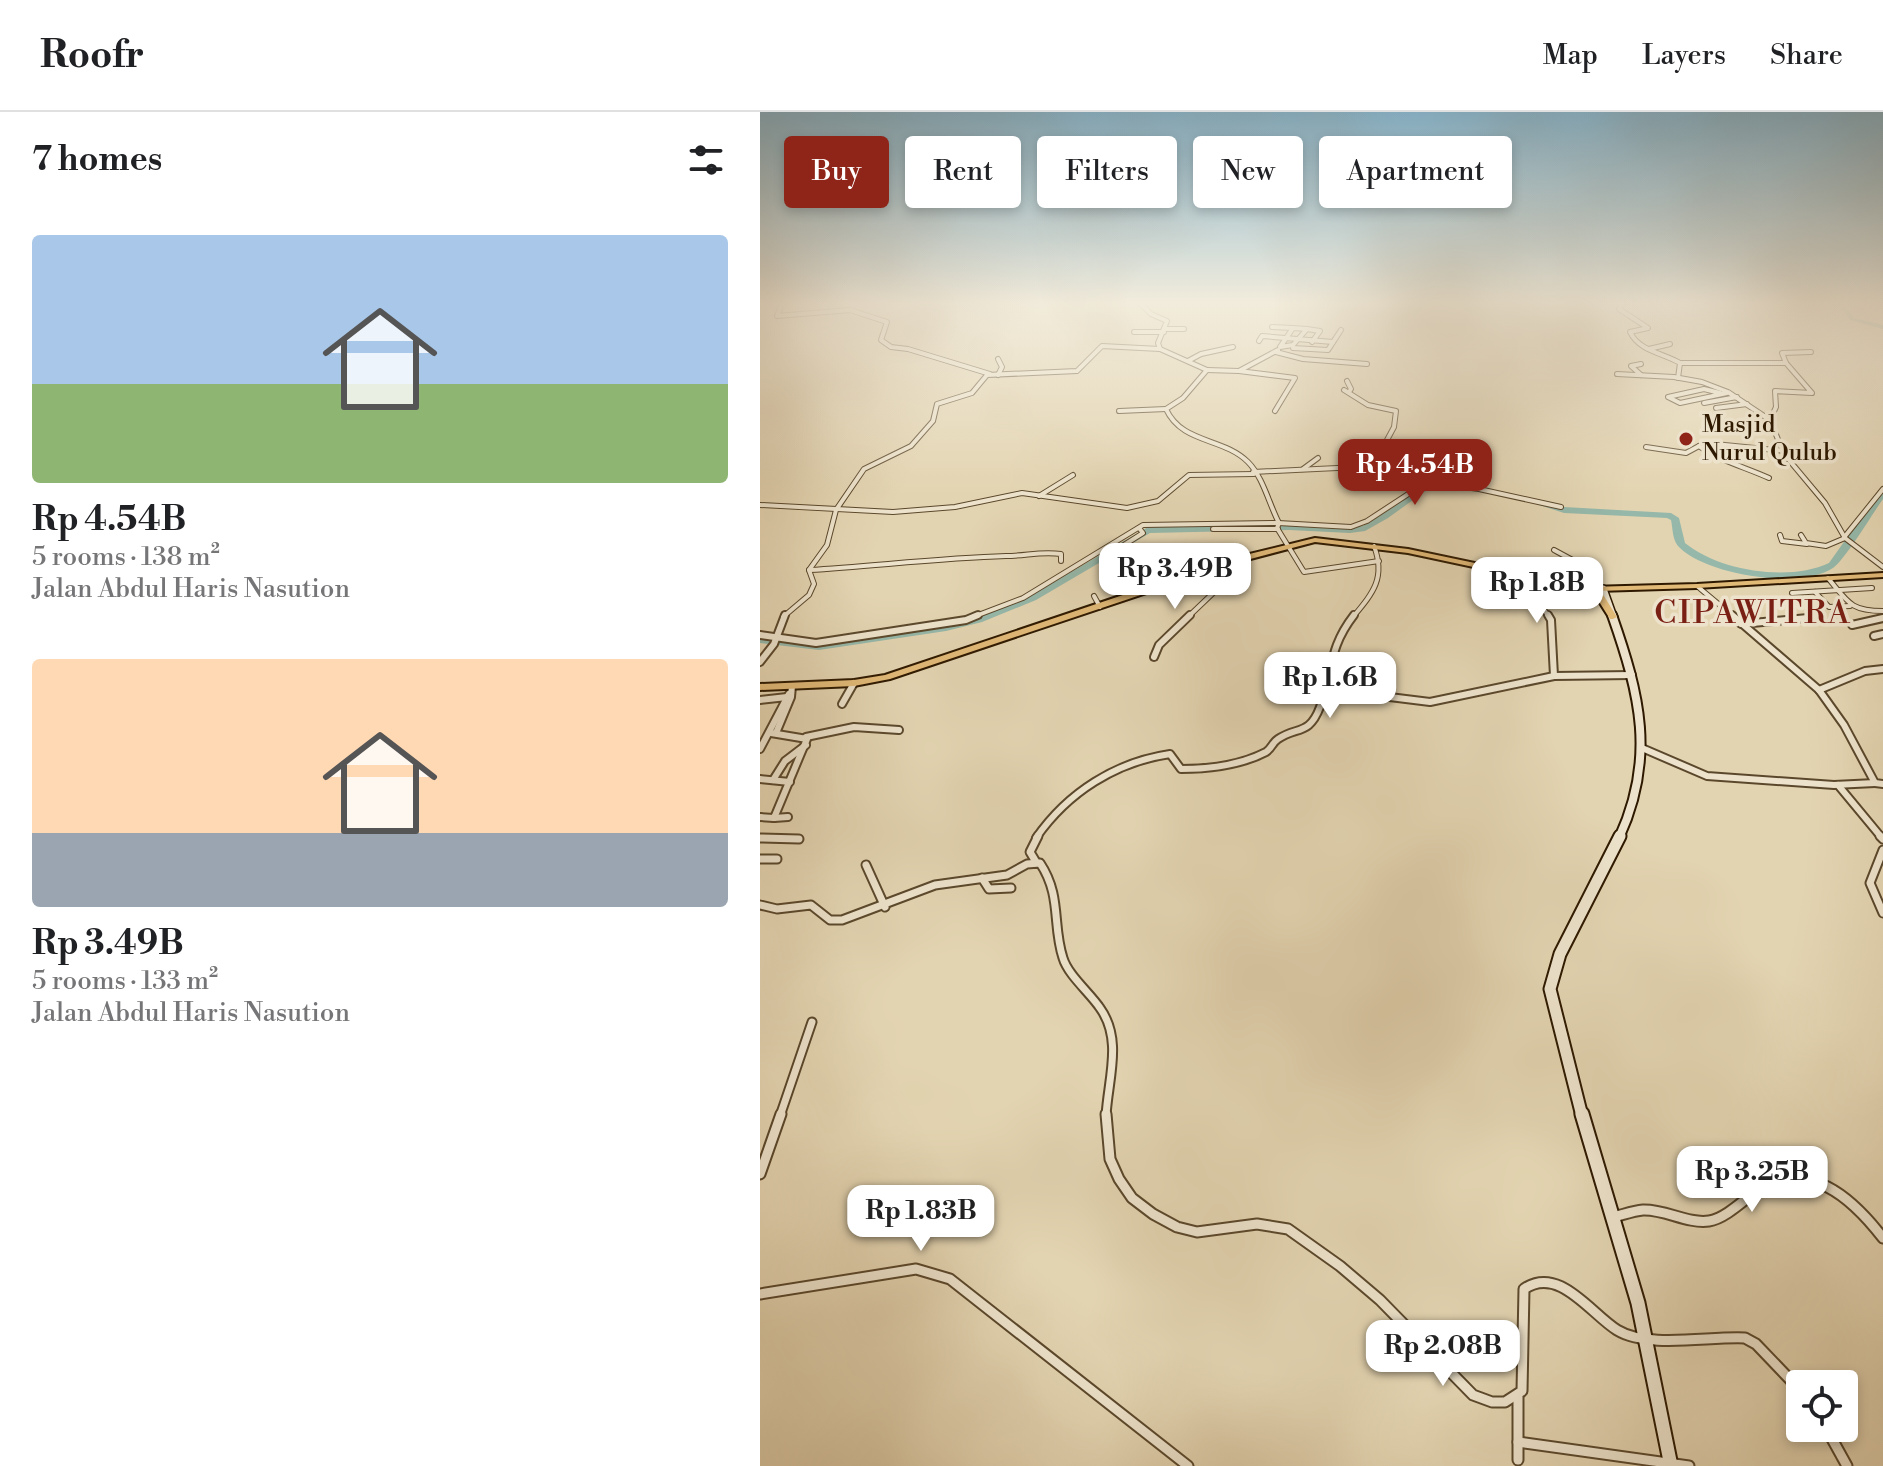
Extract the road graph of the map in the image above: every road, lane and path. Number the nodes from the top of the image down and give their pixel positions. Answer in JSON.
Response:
{"nodes":[{"id":1,"x":970,"y":367,"type":"edge"},
{"id":2,"x":1002,"y":367,"type":"edge"},
{"id":3,"x":1081,"y":367,"type":"edge"},
{"id":4,"x":1201,"y":367,"type":"edge"},
{"id":5,"x":1246,"y":367,"type":"edge"},
{"id":6,"x":1632,"y":367,"type":"edge"},
{"id":7,"x":1679,"y":367,"type":"edge"},
{"id":8,"x":1790,"y":367,"type":"edge"},
{"id":9,"x":1207,"y":370,"type":"junction"},
{"id":10,"x":1239,"y":371,"type":"junction"},
{"id":11,"x":1617,"y":374,"type":"dead end"},
{"id":12,"x":996,"y":375,"type":"junction"},
{"id":13,"x":1641,"y":375,"type":"junction"},
{"id":14,"x":1678,"y":378,"type":"junction"},
{"id":15,"x":1347,"y":381,"type":"dead end"},
{"id":16,"x":1720,"y":393,"type":"junction"},
{"id":17,"x":1731,"y":393,"type":"junction"},
{"id":18,"x":1737,"y":397,"type":"junction"},
{"id":19,"x":1704,"y":403,"type":"dead end"},
{"id":20,"x":1747,"y":404,"type":"junction"},
{"id":21,"x":1716,"y":408,"type":"dead end"},
{"id":22,"x":1166,"y":409,"type":"junction"},
{"id":23,"x":1119,"y":411,"type":"dead end"},
{"id":24,"x":1275,"y":411,"type":"dead end"},
{"id":25,"x":1770,"y":420,"type":"junction"},
{"id":26,"x":1693,"y":441,"type":"dead end"},
{"id":27,"x":1715,"y":444,"type":"junction"},
{"id":28,"x":1699,"y":446,"type":"junction"},
{"id":29,"x":1646,"y":447,"type":"dead end"},
{"id":30,"x":1785,"y":451,"type":"junction"},
{"id":31,"x":1318,"y":458,"type":"dead end"},
{"id":32,"x":1404,"y":464,"type":"junction"},
{"id":33,"x":1303,"y":469,"type":"junction"},
{"id":34,"x":1254,"y":473,"type":"junction"},
{"id":35,"x":1073,"y":475,"type":"dead end"},
{"id":36,"x":1769,"y":478,"type":"dead end"},
{"id":37,"x":1456,"y":485,"type":"junction"},
{"id":38,"x":1883,"y":489,"type":"edge"},
{"id":39,"x":1039,"y":496,"type":"junction"},
{"id":40,"x":760,"y":505,"type":"edge"},
{"id":41,"x":1561,"y":507,"type":"dead end"},
{"id":42,"x":837,"y":510,"type":"junction"},
{"id":43,"x":1278,"y":526,"type":"junction"},
{"id":44,"x":1213,"y":529,"type":"dead end"},
{"id":45,"x":1141,"y":531,"type":"junction"},
{"id":46,"x":1780,"y":535,"type":"dead end"},
{"id":47,"x":1801,"y":535,"type":"dead end"},
{"id":48,"x":1847,"y":538,"type":"junction"},
{"id":49,"x":1807,"y":544,"type":"junction"},
{"id":50,"x":1289,"y":545,"type":"junction"},
{"id":51,"x":1374,"y":546,"type":"junction"},
{"id":52,"x":1554,"y":550,"type":"dead end"},
{"id":53,"x":1108,"y":555,"type":"dead end"},
{"id":54,"x":1061,"y":561,"type":"dead end"},
{"id":55,"x":1379,"y":561,"type":"junction"},
{"id":56,"x":1227,"y":564,"type":"junction"},
{"id":57,"x":1883,"y":567,"type":"edge"},
{"id":58,"x":809,"y":570,"type":"junction"},
{"id":59,"x":1520,"y":574,"type":"junction"},
{"id":60,"x":1883,"y":575,"type":"edge"},
{"id":61,"x":1828,"y":578,"type":"junction"},
{"id":62,"x":1697,"y":586,"type":"junction"},
{"id":63,"x":1872,"y":588,"type":"dead end"},
{"id":64,"x":1589,"y":589,"type":"junction"},
{"id":65,"x":1603,"y":589,"type":"junction"},
{"id":66,"x":1623,"y":589,"type":"junction"},
{"id":67,"x":1836,"y":590,"type":"junction"},
{"id":68,"x":1815,"y":592,"type":"junction"},
{"id":69,"x":1792,"y":593,"type":"dead end"},
{"id":70,"x":1094,"y":596,"type":"dead end"},
{"id":71,"x":1850,"y":606,"type":"junction"},
{"id":72,"x":1100,"y":607,"type":"junction"},
{"id":73,"x":1859,"y":611,"type":"junction"},
{"id":74,"x":1883,"y":611,"type":"edge"},
{"id":75,"x":1613,"y":617,"type":"junction"},
{"id":76,"x":1808,"y":618,"type":"dead end"},
{"id":77,"x":1883,"y":618,"type":"edge"},
{"id":78,"x":1871,"y":620,"type":"junction"},
{"id":79,"x":1741,"y":624,"type":"junction"},
{"id":80,"x":1852,"y":625,"type":"dead end"},
{"id":81,"x":1883,"y":634,"type":"edge"},
{"id":82,"x":760,"y":635,"type":"edge"},
{"id":83,"x":1874,"y":636,"type":"dead end"},
{"id":84,"x":776,"y":640,"type":"junction"},
{"id":85,"x":1154,"y":657,"type":"dead end"},
{"id":86,"x":760,"y":662,"type":"edge"},
{"id":87,"x":1883,"y":669,"type":"edge"},
{"id":88,"x":1632,"y":675,"type":"junction"},
{"id":89,"x":1554,"y":676,"type":"junction"},
{"id":90,"x":854,"y":683,"type":"junction"},
{"id":91,"x":760,"y":687,"type":"edge"},
{"id":92,"x":1325,"y":689,"type":"junction"},
{"id":93,"x":1819,"y":690,"type":"junction"},
{"id":94,"x":789,"y":694,"type":"junction"},
{"id":95,"x":760,"y":700,"type":"edge"},
{"id":96,"x":842,"y":704,"type":"dead end"},
{"id":97,"x":899,"y":730,"type":"dead end"},
{"id":98,"x":774,"y":733,"type":"junction"},
{"id":99,"x":806,"y":741,"type":"junction"},
{"id":100,"x":1642,"y":748,"type":"junction"},
{"id":101,"x":760,"y":749,"type":"edge"},
{"id":102,"x":760,"y":779,"type":"edge"},
{"id":103,"x":773,"y":780,"type":"junction"},
{"id":104,"x":790,"y":782,"type":"junction"},
{"id":105,"x":1879,"y":783,"type":"edge"},
{"id":106,"x":1838,"y":785,"type":"junction"},
{"id":107,"x":760,"y":817,"type":"edge"},
{"id":108,"x":788,"y":817,"type":"dead end"},
{"id":109,"x":774,"y":818,"type":"junction"},
{"id":110,"x":760,"y":838,"type":"edge"},
{"id":111,"x":799,"y":839,"type":"dead end"},
{"id":112,"x":1883,"y":839,"type":"edge"},
{"id":113,"x":1883,"y":850,"type":"edge"},
{"id":114,"x":760,"y":859,"type":"edge"},
{"id":115,"x":777,"y":859,"type":"dead end"},
{"id":116,"x":1036,"y":862,"type":"junction"},
{"id":117,"x":866,"y":865,"type":"dead end"},
{"id":118,"x":982,"y":878,"type":"junction"},
{"id":119,"x":1011,"y":888,"type":"dead end"},
{"id":120,"x":760,"y":905,"type":"edge"},
{"id":121,"x":885,"y":907,"type":"junction"},
{"id":122,"x":1883,"y":913,"type":"edge"},
{"id":123,"x":812,"y":1022,"type":"dead end"},
{"id":124,"x":760,"y":1174,"type":"edge"},
{"id":125,"x":1613,"y":1217,"type":"junction"},
{"id":126,"x":1883,"y":1238,"type":"edge"},
{"id":127,"x":760,"y":1294,"type":"edge"},
{"id":128,"x":1646,"y":1339,"type":"junction"},
{"id":129,"x":1786,"y":1375,"type":"edge"},
{"id":130,"x":1518,"y":1397,"type":"junction"},
{"id":131,"x":1518,"y":1442,"type":"junction"},
{"id":132,"x":1834,"y":1442,"type":"edge"},
{"id":133,"x":1518,"y":1460,"type":"dead end"},
{"id":134,"x":1671,"y":1465,"type":"edge"},
{"id":135,"x":1188,"y":1466,"type":"edge"},
{"id":136,"x":1689,"y":1466,"type":"edge"},
{"id":137,"x":1847,"y":1466,"type":"edge"}],
"edges":[{"from":1,"to":12,"type":"street"},
{"from":2,"to":12,"type":"street"},
{"from":3,"to":12,"type":"street"},
{"from":4,"to":9,"type":"street"},
{"from":5,"to":10,"type":"street"},
{"from":6,"to":13,"type":"street"},
{"from":7,"to":14,"type":"street"},
{"from":8,"to":25,"type":"street"},
{"from":9,"to":10,"type":"street"},
{"from":9,"to":22,"type":"street"},
{"from":10,"to":24,"type":"street"},
{"from":11,"to":13,"type":"street"},
{"from":12,"to":42,"type":"street"},
{"from":13,"to":14,"type":"street"},
{"from":14,"to":17,"type":"street"},
{"from":15,"to":32,"type":"street"},
{"from":16,"to":16,"type":"street"},
{"from":16,"to":17,"type":"street"},
{"from":17,"to":18,"type":"street"},
{"from":18,"to":19,"type":"street"},
{"from":18,"to":20,"type":"street"},
{"from":20,"to":21,"type":"street"},
{"from":20,"to":25,"type":"street"},
{"from":22,"to":23,"type":"street"},
{"from":22,"to":34,"type":"street"},
{"from":25,"to":30,"type":"street"},
{"from":26,"to":27,"type":"street"},
{"from":27,"to":28,"type":"street"},
{"from":27,"to":30,"type":"street"},
{"from":28,"to":29,"type":"street"},
{"from":28,"to":36,"type":"street"},
{"from":30,"to":48,"type":"street"},
{"from":31,"to":33,"type":"street"},
{"from":32,"to":33,"type":"street"},
{"from":32,"to":37,"type":"street"},
{"from":33,"to":34,"type":"street"},
{"from":34,"to":39,"type":"street"},
{"from":34,"to":43,"type":"street"},
{"from":35,"to":39,"type":"street"},
{"from":37,"to":41,"type":"street"},
{"from":37,"to":43,"type":"street"},
{"from":38,"to":48,"type":"street"},
{"from":39,"to":42,"type":"street"},
{"from":40,"to":42,"type":"street"},
{"from":42,"to":58,"type":"street"},
{"from":43,"to":44,"type":"street"},
{"from":43,"to":45,"type":"street"},
{"from":43,"to":50,"type":"street"},
{"from":45,"to":53,"type":"street"},
{"from":45,"to":84,"type":"street"},
{"from":46,"to":49,"type":"street"},
{"from":47,"to":49,"type":"street"},
{"from":48,"to":49,"type":"street"},
{"from":48,"to":57,"type":"street"},
{"from":50,"to":51,"type":"main road"},
{"from":50,"to":55,"type":"street"},
{"from":50,"to":56,"type":"main road"},
{"from":51,"to":55,"type":"street"},
{"from":51,"to":59,"type":"main road"},
{"from":52,"to":64,"type":"street"},
{"from":54,"to":58,"type":"street"},
{"from":55,"to":92,"type":"street"},
{"from":56,"to":72,"type":"main road"},
{"from":56,"to":85,"type":"street"},
{"from":58,"to":84,"type":"street"},
{"from":59,"to":64,"type":"main road"},
{"from":59,"to":89,"type":"street"},
{"from":60,"to":61,"type":"main road"},
{"from":61,"to":62,"type":"main road"},
{"from":61,"to":67,"type":"street"},
{"from":62,"to":66,"type":"main road"},
{"from":62,"to":79,"type":"street"},
{"from":63,"to":67,"type":"street"},
{"from":64,"to":65,"type":"main road"},
{"from":64,"to":75,"type":"main road"},
{"from":65,"to":66,"type":"main road"},
{"from":65,"to":75,"type":"street"},
{"from":66,"to":75,"type":"main road"},
{"from":67,"to":68,"type":"street"},
{"from":67,"to":71,"type":"street"},
{"from":68,"to":69,"type":"street"},
{"from":68,"to":71,"type":"street"},
{"from":70,"to":72,"type":"street"},
{"from":71,"to":73,"type":"street"},
{"from":72,"to":90,"type":"main road"},
{"from":73,"to":74,"type":"street"},
{"from":73,"to":78,"type":"street"},
{"from":75,"to":88,"type":"street"},
{"from":76,"to":79,"type":"street"},
{"from":77,"to":78,"type":"street"},
{"from":78,"to":80,"type":"street"},
{"from":79,"to":93,"type":"street"},
{"from":81,"to":83,"type":"street"},
{"from":82,"to":84,"type":"street"},
{"from":84,"to":86,"type":"street"},
{"from":87,"to":93,"type":"street"},
{"from":88,"to":89,"type":"street"},
{"from":88,"to":100,"type":"street"},
{"from":89,"to":92,"type":"street"},
{"from":90,"to":94,"type":"main road"},
{"from":90,"to":96,"type":"street"},
{"from":91,"to":94,"type":"main road"},
{"from":92,"to":116,"type":"street"},
{"from":93,"to":105,"type":"street"},
{"from":94,"to":95,"type":"street"},
{"from":94,"to":98,"type":"street"},
{"from":97,"to":99,"type":"street"},
{"from":98,"to":99,"type":"street"},
{"from":98,"to":101,"type":"street"},
{"from":99,"to":103,"type":"street"},
{"from":99,"to":104,"type":"street"},
{"from":100,"to":106,"type":"street"},
{"from":100,"to":125,"type":"street"},
{"from":102,"to":103,"type":"street"},
{"from":103,"to":104,"type":"street"},
{"from":104,"to":109,"type":"street"},
{"from":105,"to":106,"type":"street"},
{"from":106,"to":112,"type":"street"},
{"from":107,"to":109,"type":"street"},
{"from":108,"to":109,"type":"street"},
{"from":110,"to":111,"type":"street"},
{"from":113,"to":122,"type":"street"},
{"from":114,"to":115,"type":"street"},
{"from":116,"to":118,"type":"street"},
{"from":116,"to":130,"type":"street"},
{"from":117,"to":121,"type":"street"},
{"from":118,"to":119,"type":"street"},
{"from":118,"to":121,"type":"street"},
{"from":120,"to":121,"type":"street"},
{"from":123,"to":124,"type":"street"},
{"from":125,"to":126,"type":"street"},
{"from":125,"to":128,"type":"street"},
{"from":127,"to":135,"type":"street"},
{"from":128,"to":129,"type":"street"},
{"from":128,"to":130,"type":"street"},
{"from":128,"to":134,"type":"street"},
{"from":130,"to":131,"type":"street"},
{"from":131,"to":133,"type":"street"},
{"from":131,"to":134,"type":"street"},
{"from":132,"to":137,"type":"street"},
{"from":134,"to":136,"type":"street"}]}
